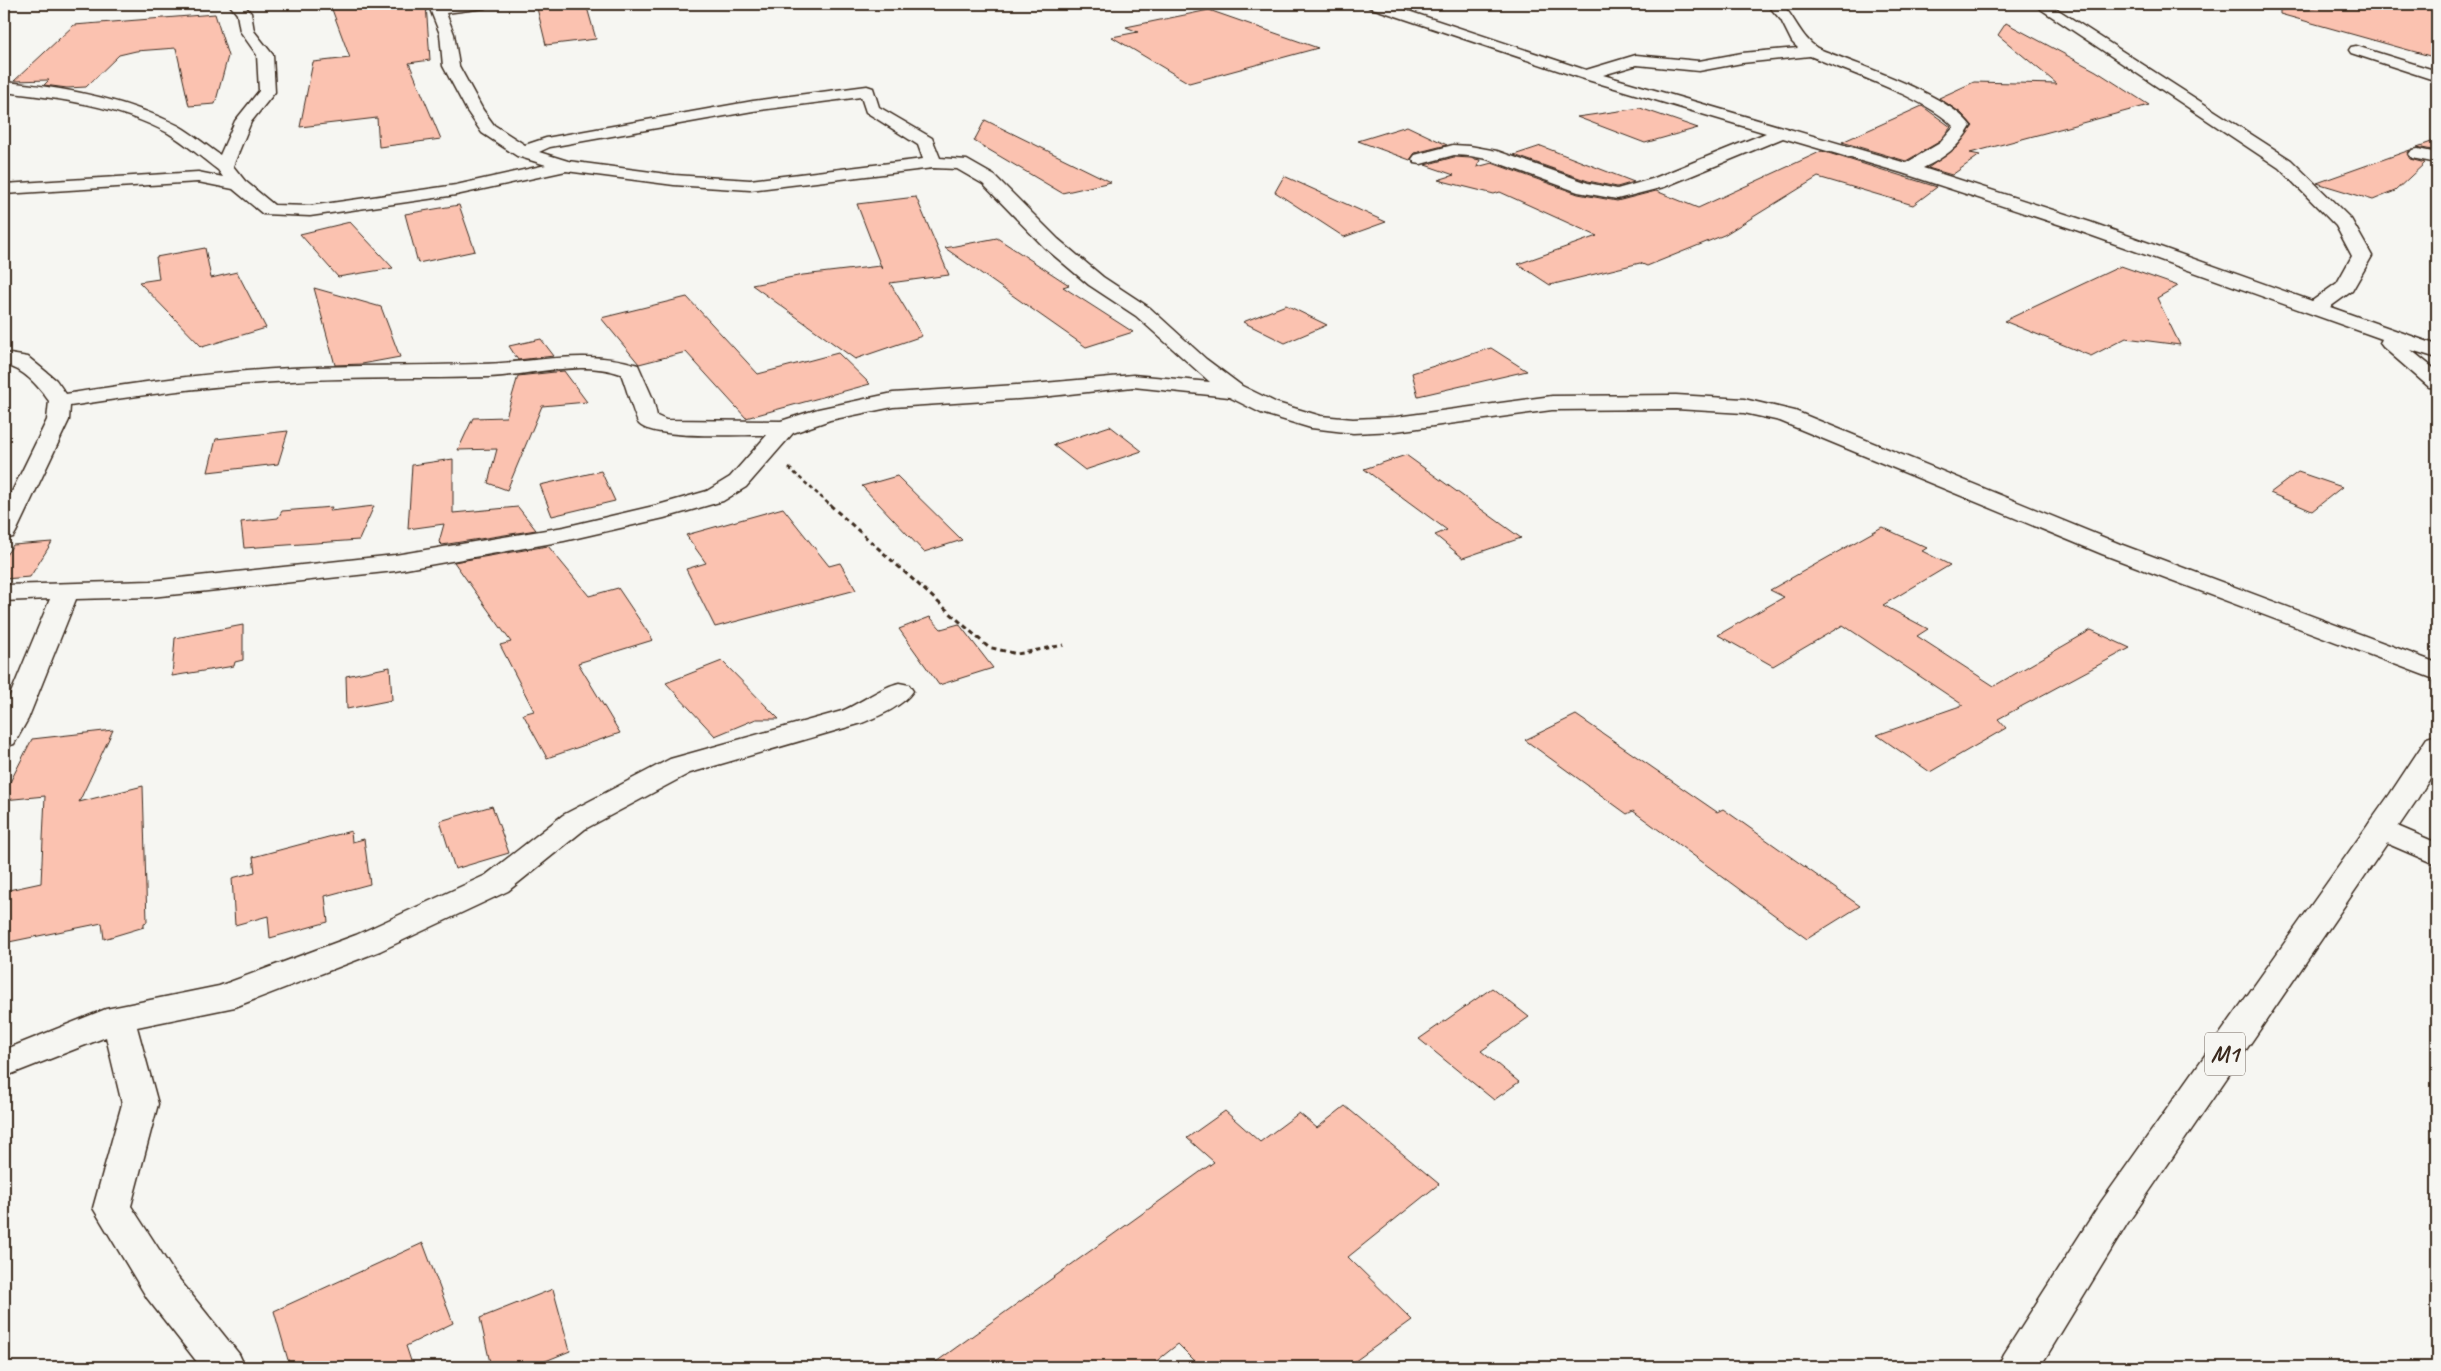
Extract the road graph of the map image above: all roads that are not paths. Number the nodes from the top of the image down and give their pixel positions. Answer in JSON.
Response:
{"nodes":[{"id":1,"x":236,"y":4,"type":"edge"},
{"id":2,"x":484,"y":4,"type":"edge"},
{"id":3,"x":1374,"y":4,"type":"edge"},
{"id":4,"x":1774,"y":4,"type":"edge"},
{"id":5,"x":2040,"y":4,"type":"edge"},
{"id":6,"x":436,"y":7,"type":"edge"},
{"id":7,"x":2356,"y":50,"type":"dead end"},
{"id":8,"x":1812,"y":51,"type":"junction"},
{"id":9,"x":1586,"y":75,"type":"junction"},
{"id":10,"x":2437,"y":76,"type":"edge"},
{"id":11,"x":4,"y":87,"type":"edge"},
{"id":12,"x":1782,"y":132,"type":"junction"},
{"id":13,"x":523,"y":152,"type":"junction"},
{"id":14,"x":2418,"y":154,"type":"dead end"},
{"id":15,"x":2437,"y":158,"type":"edge"},
{"id":16,"x":1421,"y":159,"type":"dead end"},
{"id":17,"x":933,"y":163,"type":"junction"},
{"id":18,"x":224,"y":166,"type":"junction"},
{"id":19,"x":566,"y":166,"type":"junction"},
{"id":20,"x":1908,"y":169,"type":"junction"},
{"id":21,"x":239,"y":185,"type":"junction"},
{"id":22,"x":4,"y":189,"type":"edge"},
{"id":23,"x":2315,"y":308,"type":"junction"},
{"id":24,"x":2375,"y":331,"type":"junction"},
{"id":25,"x":2437,"y":352,"type":"edge"},
{"id":26,"x":4,"y":359,"type":"edge"},
{"id":27,"x":2437,"y":382,"type":"edge"},
{"id":28,"x":1234,"y":391,"type":"junction"},
{"id":29,"x":60,"y":401,"type":"junction"},
{"id":30,"x":785,"y":428,"type":"junction"},
{"id":31,"x":4,"y":532,"type":"edge"},
{"id":32,"x":66,"y":591,"type":"junction"},
{"id":33,"x":4,"y":593,"type":"edge"},
{"id":34,"x":2437,"y":672,"type":"edge"},
{"id":35,"x":899,"y":691,"type":"dead end"},
{"id":36,"x":4,"y":738,"type":"edge"},
{"id":37,"x":2437,"y":744,"type":"edge"},
{"id":38,"x":2381,"y":829,"type":"junction"},
{"id":39,"x":2437,"y":855,"type":"edge"},
{"id":40,"x":118,"y":1018,"type":"junction"},
{"id":41,"x":4,"y":1064,"type":"edge"},
{"id":42,"x":225,"y":1367,"type":"edge"},
{"id":43,"x":2018,"y":1367,"type":"edge"}],
"edges":[{"from":1,"to":18,"type":"street"},
{"from":2,"to":6,"type":"street"},
{"from":3,"to":9,"type":"street"},
{"from":4,"to":8,"type":"street"},
{"from":5,"to":23,"type":"street"},
{"from":6,"to":13,"type":"street"},
{"from":7,"to":10,"type":"street"},
{"from":8,"to":9,"type":"street"},
{"from":8,"to":20,"type":"street"},
{"from":9,"to":12,"type":"street"},
{"from":11,"to":18,"type":"street"},
{"from":12,"to":16,"type":"street"},
{"from":12,"to":20,"type":"street"},
{"from":13,"to":17,"type":"street"},
{"from":13,"to":19,"type":"street"},
{"from":14,"to":15,"type":"street"},
{"from":17,"to":19,"type":"street"},
{"from":17,"to":28,"type":"street"},
{"from":18,"to":21,"type":"street"},
{"from":19,"to":21,"type":"street"},
{"from":20,"to":23,"type":"street"},
{"from":21,"to":22,"type":"street"},
{"from":23,"to":24,"type":"street"},
{"from":24,"to":25,"type":"street"},
{"from":24,"to":27,"type":"street"},
{"from":26,"to":29,"type":"street"},
{"from":28,"to":30,"type":"street"},
{"from":28,"to":34,"type":"street"},
{"from":29,"to":30,"type":"street"},
{"from":29,"to":31,"type":"street"},
{"from":30,"to":32,"type":"street"},
{"from":32,"to":33,"type":"street"},
{"from":32,"to":36,"type":"street"},
{"from":35,"to":40,"type":"street"},
{"from":37,"to":38,"type":"street","number":"M1"},
{"from":38,"to":39,"type":"street"},
{"from":38,"to":43,"type":"street","number":"M1"},
{"from":40,"to":41,"type":"street"},
{"from":40,"to":42,"type":"street"}]}
